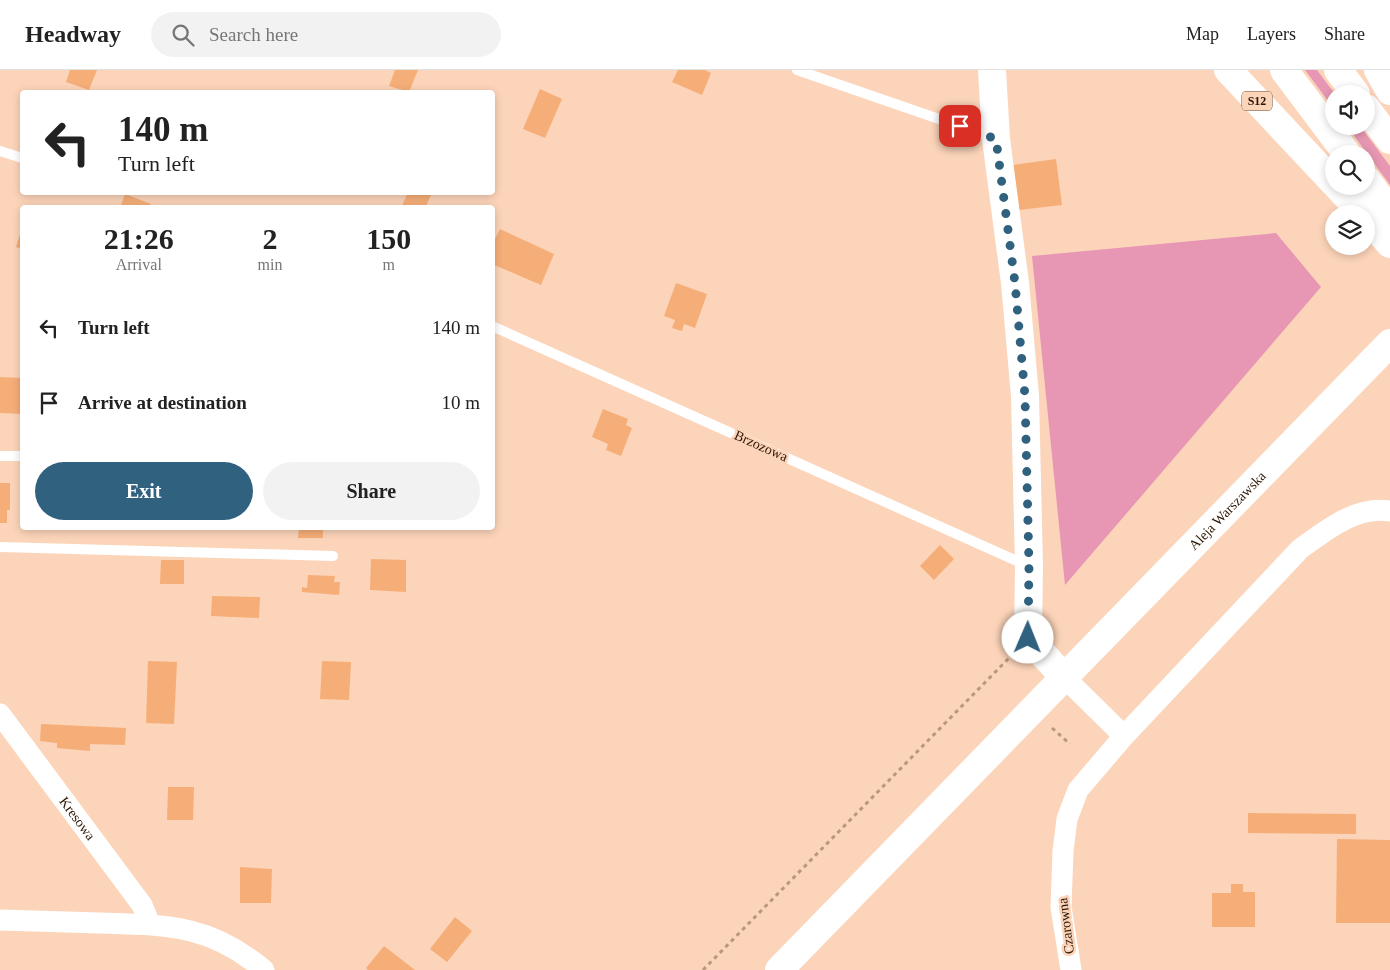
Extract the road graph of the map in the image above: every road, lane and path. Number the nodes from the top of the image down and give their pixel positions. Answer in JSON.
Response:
{"nodes":[{"id":1,"x":797,"y":70,"type":"edge"},
{"id":2,"x":1228,"y":70,"type":"edge"},
{"id":3,"x":1284,"y":70,"type":"edge"},
{"id":4,"x":1338,"y":70,"type":"edge"},
{"id":5,"x":1378,"y":70,"type":"edge"},
{"id":6,"x":993,"y":77,"type":"edge"},
{"id":7,"x":1349,"y":85,"type":"edge"},
{"id":8,"x":1390,"y":91,"type":"edge"},
{"id":9,"x":1375,"y":120,"type":"edge"},
{"id":10,"x":996,"y":139,"type":"junction"},
{"id":11,"x":1390,"y":140,"type":"edge"},
{"id":12,"x":1340,"y":145,"type":"edge"},
{"id":13,"x":0,"y":151,"type":"edge"},
{"id":14,"x":20,"y":157,"type":"edge"},
{"id":15,"x":1325,"y":173,"type":"edge"},
{"id":16,"x":1375,"y":191,"type":"edge"},
{"id":17,"x":1345,"y":195,"type":"edge"},
{"id":18,"x":1355,"y":205,"type":"edge"},
{"id":19,"x":1390,"y":211,"type":"edge"},
{"id":20,"x":1375,"y":227,"type":"edge"},
{"id":21,"x":1390,"y":244,"type":"edge"},
{"id":22,"x":495,"y":327,"type":"edge"},
{"id":23,"x":1390,"y":343,"type":"edge"},
{"id":24,"x":0,"y":456,"type":"edge"},
{"id":25,"x":20,"y":456,"type":"edge"},
{"id":26,"x":1390,"y":511,"type":"edge"},
{"id":27,"x":0,"y":547,"type":"edge"},
{"id":28,"x":333,"y":556,"type":"dead end"},
{"id":29,"x":1029,"y":566,"type":"junction"},
{"id":30,"x":1028,"y":638,"type":"junction"},
{"id":31,"x":1064,"y":677,"type":"junction"},
{"id":32,"x":0,"y":714,"type":"edge"},
{"id":33,"x":1124,"y":736,"type":"junction"},
{"id":34,"x":0,"y":920,"type":"edge"},
{"id":35,"x":150,"y":924,"type":"junction"},
{"id":36,"x":264,"y":970,"type":"edge"},
{"id":37,"x":703,"y":970,"type":"edge"},
{"id":38,"x":779,"y":970,"type":"edge"},
{"id":39,"x":1071,"y":970,"type":"edge"}],
"edges":[{"from":1,"to":10,"type":"lane"},
{"from":2,"to":15,"type":"main road","number":"S12"},
{"from":3,"to":12,"type":"main road"},
{"from":4,"to":7,"type":"main road"},
{"from":5,"to":8,"type":"main road"},
{"from":6,"to":10,"type":"main road"},
{"from":9,"to":11,"type":"main road"},
{"from":10,"to":29,"type":"main road"},
{"from":13,"to":14,"type":"lane"},
{"from":16,"to":19,"type":"main road"},
{"from":17,"to":18,"type":"main road"},
{"from":20,"to":21,"type":"main road"},
{"from":22,"to":29,"type":"lane","name":"Brzozowa"},
{"from":23,"to":31,"type":"main road","name":"Aleja Warszawska"},
{"from":24,"to":25,"type":"lane"},
{"from":26,"to":33,"type":"street","name":"Czarowna"},
{"from":27,"to":28,"type":"lane"},
{"from":29,"to":30,"type":"main road"},
{"from":30,"to":31,"type":"main road"},
{"from":30,"to":37,"type":"path"},
{"from":31,"to":33,"type":"street"},
{"from":31,"to":38,"type":"main road","name":"Aleja Warszawska"},
{"from":32,"to":35,"type":"street","name":"Kresowa"},
{"from":33,"to":39,"type":"street","name":"Czarowna"},
{"from":34,"to":35,"type":"street"},
{"from":35,"to":36,"type":"street"}]}
